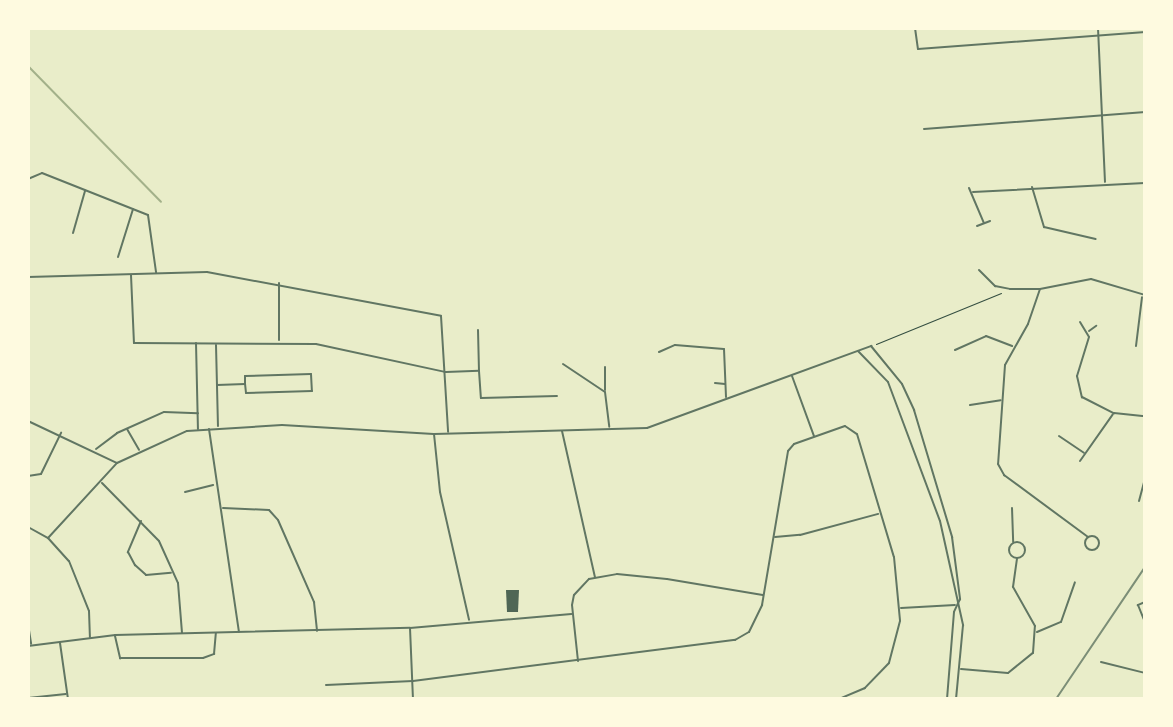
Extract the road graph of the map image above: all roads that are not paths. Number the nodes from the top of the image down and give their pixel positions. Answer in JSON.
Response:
{"nodes":[{"id":1,"x":915,"y":28,"type":"edge"},
{"id":2,"x":1098,"y":28,"type":"edge"},
{"id":3,"x":1145,"y":32,"type":"edge"},
{"id":4,"x":1098,"y":36,"type":"junction"},
{"id":5,"x":1145,"y":112,"type":"edge"},
{"id":6,"x":1105,"y":115,"type":"junction"},
{"id":7,"x":924,"y":129,"type":"dead end"},
{"id":8,"x":28,"y":179,"type":"edge"},
{"id":9,"x":1145,"y":183,"type":"edge"},
{"id":10,"x":1105,"y":184,"type":"junction"},
{"id":11,"x":1032,"y":185,"type":"junction"},
{"id":12,"x":969,"y":188,"type":"dead end"},
{"id":13,"x":86,"y":190,"type":"junction"},
{"id":14,"x":973,"y":192,"type":"junction"},
{"id":15,"x":133,"y":208,"type":"junction"},
{"id":16,"x":990,"y":221,"type":"dead end"},
{"id":17,"x":984,"y":223,"type":"junction"},
{"id":18,"x":977,"y":226,"type":"dead end"},
{"id":19,"x":73,"y":233,"type":"dead end"},
{"id":20,"x":1093,"y":233,"type":"dead end"},
{"id":21,"x":118,"y":257,"type":"dead end"},
{"id":22,"x":979,"y":270,"type":"dead end"},
{"id":23,"x":156,"y":273,"type":"junction"},
{"id":24,"x":131,"y":274,"type":"junction"},
{"id":25,"x":28,"y":277,"type":"edge"},
{"id":26,"x":279,"y":283,"type":"junction"},
{"id":27,"x":1040,"y":289,"type":"junction"},
{"id":28,"x":1144,"y":296,"type":"edge"},
{"id":29,"x":1080,"y":322,"type":"dead end"},
{"id":30,"x":1096,"y":326,"type":"dead end"},
{"id":31,"x":478,"y":330,"type":"dead end"},
{"id":32,"x":1088,"y":332,"type":"junction"},
{"id":33,"x":279,"y":341,"type":"junction"},
{"id":34,"x":216,"y":342,"type":"junction"},
{"id":35,"x":196,"y":343,"type":"junction"},
{"id":36,"x":1013,"y":346,"type":"junction"},
{"id":37,"x":1136,"y":346,"type":"dead end"},
{"id":38,"x":857,"y":350,"type":"junction"},
{"id":39,"x":955,"y":350,"type":"dead end"},
{"id":40,"x":659,"y":352,"type":"dead end"},
{"id":41,"x":563,"y":364,"type":"dead end"},
{"id":42,"x":605,"y":367,"type":"dead end"},
{"id":43,"x":479,"y":371,"type":"junction"},
{"id":44,"x":446,"y":372,"type":"junction"},
{"id":45,"x":791,"y":374,"type":"junction"},
{"id":46,"x":715,"y":383,"type":"dead end"},
{"id":47,"x":245,"y":384,"type":"junction"},
{"id":48,"x":726,"y":384,"type":"junction"},
{"id":49,"x":217,"y":385,"type":"junction"},
{"id":50,"x":605,"y":392,"type":"junction"},
{"id":51,"x":557,"y":396,"type":"dead end"},
{"id":52,"x":726,"y":399,"type":"junction"},
{"id":53,"x":1002,"y":400,"type":"junction"},
{"id":54,"x":970,"y":405,"type":"dead end"},
{"id":55,"x":198,"y":413,"type":"junction"},
{"id":56,"x":1114,"y":413,"type":"junction"},
{"id":57,"x":1145,"y":416,"type":"edge"},
{"id":58,"x":28,"y":421,"type":"edge"},
{"id":59,"x":209,"y":428,"type":"junction"},
{"id":60,"x":218,"y":428,"type":"junction"},
{"id":61,"x":609,"y":428,"type":"junction"},
{"id":62,"x":126,"y":429,"type":"junction"},
{"id":63,"x":198,"y":430,"type":"junction"},
{"id":64,"x":562,"y":430,"type":"junction"},
{"id":65,"x":61,"y":433,"type":"junction"},
{"id":66,"x":448,"y":433,"type":"junction"},
{"id":67,"x":434,"y":434,"type":"junction"},
{"id":68,"x":814,"y":436,"type":"junction"},
{"id":69,"x":1059,"y":436,"type":"dead end"},
{"id":70,"x":96,"y":449,"type":"junction"},
{"id":71,"x":139,"y":450,"type":"junction"},
{"id":72,"x":1085,"y":454,"type":"junction"},
{"id":73,"x":1080,"y":461,"type":"dead end"},
{"id":74,"x":117,"y":463,"type":"junction"},
{"id":75,"x":28,"y":476,"type":"edge"},
{"id":76,"x":1145,"y":479,"type":"edge"},
{"id":77,"x":101,"y":482,"type":"junction"},
{"id":78,"x":214,"y":485,"type":"junction"},
{"id":79,"x":185,"y":492,"type":"dead end"},
{"id":80,"x":1139,"y":501,"type":"dead end"},
{"id":81,"x":222,"y":508,"type":"junction"},
{"id":82,"x":1012,"y":508,"type":"dead end"},
{"id":83,"x":880,"y":513,"type":"junction"},
{"id":84,"x":141,"y":520,"type":"junction"},
{"id":85,"x":28,"y":527,"type":"edge"},
{"id":86,"x":774,"y":537,"type":"junction"},
{"id":87,"x":1088,"y":537,"type":"dead end"},
{"id":88,"x":48,"y":538,"type":"junction"},
{"id":89,"x":1013,"y":544,"type":"junction"},
{"id":90,"x":1017,"y":558,"type":"junction"},
{"id":91,"x":173,"y":572,"type":"junction"},
{"id":92,"x":596,"y":577,"type":"junction"},
{"id":93,"x":1075,"y":582,"type":"dead end"},
{"id":94,"x":764,"y":595,"type":"junction"},
{"id":95,"x":1145,"y":602,"type":"edge"},
{"id":96,"x":956,"y":605,"type":"junction"},
{"id":97,"x":900,"y":608,"type":"junction"},
{"id":98,"x":571,"y":614,"type":"junction"},
{"id":99,"x":469,"y":622,"type":"junction"},
{"id":100,"x":1145,"y":622,"type":"edge"},
{"id":101,"x":28,"y":624,"type":"edge"},
{"id":102,"x":410,"y":628,"type":"junction"},
{"id":103,"x":317,"y":631,"type":"junction"},
{"id":104,"x":216,"y":632,"type":"junction"},
{"id":105,"x":1036,"y":632,"type":"junction"},
{"id":106,"x":239,"y":633,"type":"junction"},
{"id":107,"x":115,"y":635,"type":"junction"},
{"id":108,"x":182,"y":635,"type":"junction"},
{"id":109,"x":90,"y":639,"type":"junction"},
{"id":110,"x":59,"y":642,"type":"junction"},
{"id":111,"x":30,"y":645,"type":"edge"},
{"id":112,"x":578,"y":661,"type":"junction"},
{"id":113,"x":1101,"y":662,"type":"dead end"},
{"id":114,"x":960,"y":668,"type":"junction"},
{"id":115,"x":1145,"y":673,"type":"edge"},
{"id":116,"x":413,"y":681,"type":"junction"},
{"id":117,"x":326,"y":685,"type":"dead end"},
{"id":118,"x":67,"y":697,"type":"edge"},
{"id":119,"x":28,"y":698,"type":"edge"},
{"id":120,"x":413,"y":699,"type":"edge"},
{"id":121,"x":839,"y":699,"type":"edge"},
{"id":122,"x":947,"y":699,"type":"edge"},
{"id":123,"x":956,"y":699,"type":"edge"}],
"edges":[{"from":1,"to":4,"type":"street"},
{"from":2,"to":4,"type":"street"},
{"from":3,"to":4,"type":"street"},
{"from":4,"to":6,"type":"street"},
{"from":5,"to":6,"type":"street"},
{"from":6,"to":7,"type":"street"},
{"from":6,"to":10,"type":"street"},
{"from":8,"to":13,"type":"street"},
{"from":9,"to":10,"type":"street"},
{"from":10,"to":11,"type":"street"},
{"from":11,"to":14,"type":"street"},
{"from":11,"to":20,"type":"street"},
{"from":12,"to":14,"type":"street"},
{"from":13,"to":15,"type":"street"},
{"from":13,"to":19,"type":"street"},
{"from":14,"to":17,"type":"street"},
{"from":15,"to":21,"type":"street"},
{"from":15,"to":23,"type":"street"},
{"from":16,"to":17,"type":"street"},
{"from":17,"to":18,"type":"street"},
{"from":22,"to":27,"type":"street"},
{"from":23,"to":24,"type":"street"},
{"from":23,"to":26,"type":"street"},
{"from":24,"to":25,"type":"street"},
{"from":24,"to":35,"type":"street"},
{"from":26,"to":33,"type":"street"},
{"from":26,"to":44,"type":"street"},
{"from":27,"to":28,"type":"street"},
{"from":27,"to":36,"type":"street"},
{"from":28,"to":37,"type":"street"},
{"from":29,"to":32,"type":"street"},
{"from":30,"to":32,"type":"street"},
{"from":31,"to":43,"type":"street"},
{"from":32,"to":56,"type":"street"},
{"from":33,"to":34,"type":"street"},
{"from":33,"to":44,"type":"street"},
{"from":34,"to":35,"type":"street"},
{"from":34,"to":49,"type":"street"},
{"from":35,"to":55,"type":"street"},
{"from":36,"to":39,"type":"street"},
{"from":36,"to":53,"type":"street"},
{"from":38,"to":45,"type":"street"},
{"from":38,"to":96,"type":"street"},
{"from":38,"to":96,"type":"street"},
{"from":40,"to":48,"type":"street"},
{"from":41,"to":50,"type":"street"},
{"from":42,"to":50,"type":"street"},
{"from":43,"to":44,"type":"street"},
{"from":43,"to":51,"type":"street"},
{"from":44,"to":66,"type":"street"},
{"from":45,"to":52,"type":"street"},
{"from":45,"to":68,"type":"street"},
{"from":46,"to":48,"type":"street"},
{"from":47,"to":47,"type":"street"},
{"from":47,"to":49,"type":"street"},
{"from":48,"to":52,"type":"street"},
{"from":49,"to":60,"type":"street"},
{"from":50,"to":61,"type":"street"},
{"from":52,"to":61,"type":"street"},
{"from":53,"to":54,"type":"street"},
{"from":53,"to":87,"type":"street"},
{"from":55,"to":62,"type":"street"},
{"from":55,"to":63,"type":"street"},
{"from":56,"to":57,"type":"street"},
{"from":56,"to":72,"type":"street"},
{"from":58,"to":65,"type":"street"},
{"from":59,"to":60,"type":"street"},
{"from":59,"to":63,"type":"street"},
{"from":59,"to":78,"type":"street"},
{"from":60,"to":67,"type":"street"},
{"from":61,"to":64,"type":"street"},
{"from":62,"to":70,"type":"street"},
{"from":62,"to":71,"type":"street"},
{"from":63,"to":71,"type":"street"},
{"from":64,"to":66,"type":"street"},
{"from":64,"to":92,"type":"street"},
{"from":65,"to":70,"type":"street"},
{"from":65,"to":75,"type":"street"},
{"from":66,"to":67,"type":"street"},
{"from":67,"to":99,"type":"street"},
{"from":68,"to":83,"type":"street"},
{"from":68,"to":86,"type":"street"},
{"from":69,"to":72,"type":"street"},
{"from":70,"to":74,"type":"street"},
{"from":71,"to":74,"type":"street"},
{"from":72,"to":73,"type":"street"},
{"from":74,"to":77,"type":"street"},
{"from":76,"to":80,"type":"street"},
{"from":77,"to":84,"type":"street"},
{"from":77,"to":88,"type":"street"},
{"from":78,"to":79,"type":"street"},
{"from":78,"to":81,"type":"street"},
{"from":81,"to":103,"type":"street"},
{"from":81,"to":106,"type":"street"},
{"from":82,"to":89,"type":"street"},
{"from":83,"to":86,"type":"street"},
{"from":83,"to":97,"type":"street"},
{"from":84,"to":91,"type":"street"},
{"from":84,"to":91,"type":"street"},
{"from":85,"to":88,"type":"street"},
{"from":86,"to":94,"type":"street"},
{"from":88,"to":109,"type":"street"},
{"from":89,"to":90,"type":"street"},
{"from":89,"to":90,"type":"street"},
{"from":90,"to":105,"type":"street"},
{"from":91,"to":108,"type":"street"},
{"from":92,"to":94,"type":"street"},
{"from":92,"to":98,"type":"street"},
{"from":93,"to":105,"type":"street"},
{"from":94,"to":112,"type":"street"},
{"from":95,"to":100,"type":"street"},
{"from":96,"to":97,"type":"street"},
{"from":96,"to":114,"type":"street"},
{"from":96,"to":122,"type":"street"},
{"from":97,"to":121,"type":"street"},
{"from":98,"to":99,"type":"street"},
{"from":98,"to":112,"type":"street"},
{"from":99,"to":102,"type":"street"},
{"from":101,"to":111,"type":"street"},
{"from":102,"to":103,"type":"street"},
{"from":102,"to":116,"type":"street"},
{"from":103,"to":106,"type":"street"},
{"from":104,"to":106,"type":"street"},
{"from":104,"to":107,"type":"street"},
{"from":104,"to":108,"type":"street"},
{"from":105,"to":114,"type":"street"},
{"from":107,"to":108,"type":"street"},
{"from":107,"to":109,"type":"street"},
{"from":109,"to":110,"type":"street"},
{"from":110,"to":111,"type":"street"},
{"from":110,"to":118,"type":"street"},
{"from":112,"to":116,"type":"street"},
{"from":113,"to":115,"type":"street"},
{"from":114,"to":123,"type":"street"},
{"from":116,"to":117,"type":"street"},
{"from":116,"to":120,"type":"street"},
{"from":118,"to":119,"type":"street"}]}
